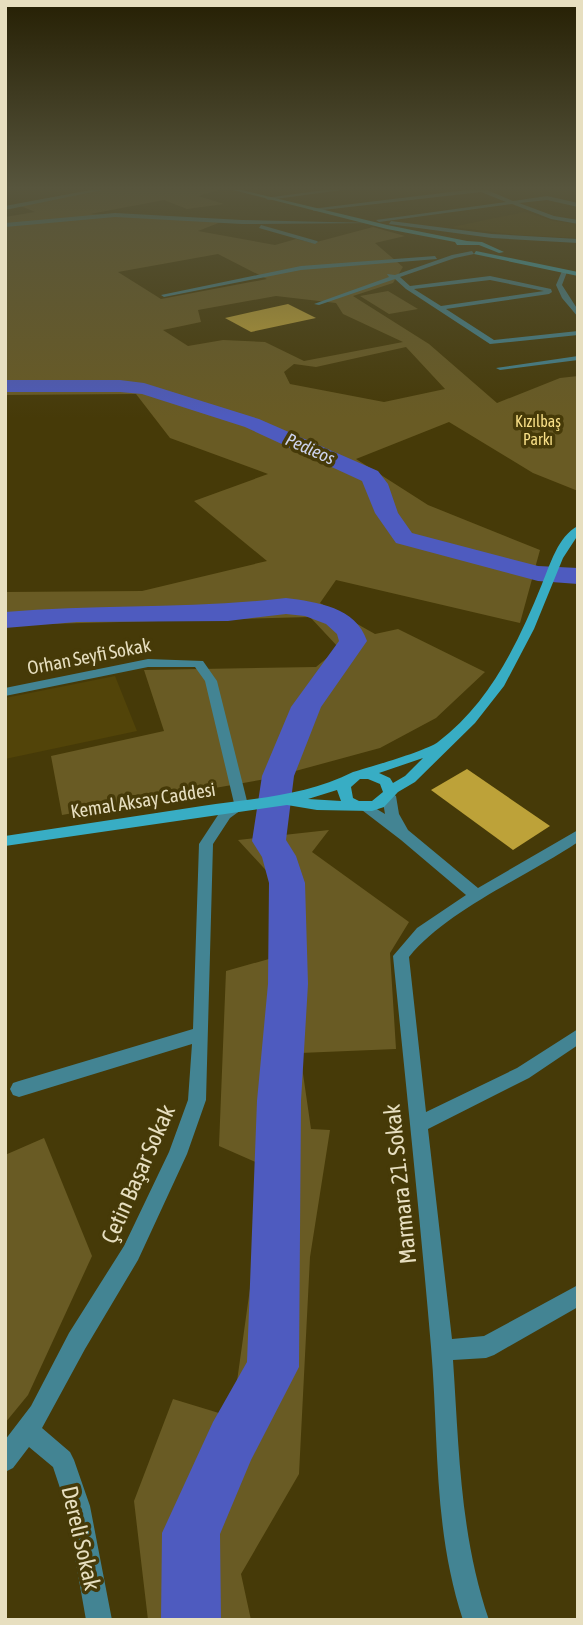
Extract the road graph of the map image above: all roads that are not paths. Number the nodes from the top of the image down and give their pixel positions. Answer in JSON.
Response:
{"nodes":[{"id":1,"x":334,"y":266,"type":"edge"},
{"id":2,"x":362,"y":266,"type":"edge"},
{"id":3,"x":417,"y":266,"type":"edge"},
{"id":4,"x":420,"y":266,"type":"edge"},
{"id":5,"x":537,"y":266,"type":"edge"},
{"id":6,"x":564,"y":272,"type":"junction"},
{"id":7,"x":578,"y":274,"type":"edge"},
{"id":8,"x":393,"y":276,"type":"junction"},
{"id":9,"x":259,"y":277,"type":"junction"},
{"id":10,"x":408,"y":288,"type":"junction"},
{"id":11,"x":164,"y":295,"type":"dead end"},
{"id":12,"x":314,"y":303,"type":"dead end"},
{"id":13,"x":440,"y":308,"type":"junction"},
{"id":14,"x":578,"y":315,"type":"edge"},
{"id":15,"x":578,"y":334,"type":"edge"},
{"id":16,"x":578,"y":358,"type":"edge"},
{"id":17,"x":499,"y":368,"type":"dead end"},
{"id":18,"x":578,"y":529,"type":"edge"},
{"id":19,"x":5,"y":692,"type":"edge"},
{"id":20,"x":438,"y":748,"type":"junction"},
{"id":21,"x":364,"y":774,"type":"junction"},
{"id":22,"x":344,"y":783,"type":"junction"},
{"id":23,"x":389,"y":794,"type":"junction"},
{"id":24,"x":287,"y":800,"type":"junction"},
{"id":25,"x":241,"y":805,"type":"junction"},
{"id":26,"x":361,"y":806,"type":"junction"},
{"id":27,"x":578,"y":835,"type":"edge"},
{"id":28,"x":406,"y":836,"type":"junction"},
{"id":29,"x":5,"y":841,"type":"edge"},
{"id":30,"x":476,"y":895,"type":"junction"},
{"id":31,"x":201,"y":1034,"type":"junction"},
{"id":32,"x":578,"y":1036,"type":"edge"},
{"id":33,"x":19,"y":1089,"type":"dead end"},
{"id":34,"x":419,"y":1125,"type":"junction"},
{"id":35,"x":578,"y":1295,"type":"edge"},
{"id":36,"x":442,"y":1350,"type":"junction"},
{"id":37,"x":28,"y":1431,"type":"junction"},
{"id":38,"x":5,"y":1460,"type":"edge"},
{"id":39,"x":99,"y":1620,"type":"edge"},
{"id":40,"x":476,"y":1620,"type":"edge"}],
"edges":[{"from":1,"to":9,"type":"street"},
{"from":2,"to":9,"type":"street"},
{"from":3,"to":8,"type":"street"},
{"from":4,"to":8,"type":"street"},
{"from":5,"to":6,"type":"main road"},
{"from":6,"to":7,"type":"main road"},
{"from":6,"to":14,"type":"street"},
{"from":8,"to":10,"type":"street"},
{"from":8,"to":12,"type":"street"},
{"from":9,"to":11,"type":"street"},
{"from":10,"to":13,"type":"street"},
{"from":10,"to":13,"type":"street"},
{"from":13,"to":15,"type":"street"},
{"from":16,"to":17,"type":"street"},
{"from":18,"to":20,"type":"main road"},
{"from":19,"to":25,"type":"street","name":"Orhan Seyfi Sokak"},
{"from":20,"to":21,"type":"main road"},
{"from":20,"to":23,"type":"main road"},
{"from":21,"to":22,"type":"main road"},
{"from":21,"to":23,"type":"main road"},
{"from":22,"to":24,"type":"main road","name":"Kemal Aksay Caddesi"},
{"from":22,"to":26,"type":"main road"},
{"from":23,"to":26,"type":"main road"},
{"from":23,"to":28,"type":"street"},
{"from":24,"to":25,"type":"main road","name":"Kemal Aksay Caddesi"},
{"from":24,"to":26,"type":"main road","name":"Kemal Aksay Caddesi"},
{"from":25,"to":29,"type":"main road","name":"Kemal Aksay Caddesi"},
{"from":25,"to":31,"type":"street","name":"Çetin Başar Sokak"},
{"from":26,"to":28,"type":"street"},
{"from":27,"to":30,"type":"street","name":"Marmara 21. Sokak"},
{"from":28,"to":30,"type":"street"},
{"from":30,"to":34,"type":"street","name":"Marmara 21. Sokak"},
{"from":31,"to":33,"type":"street"},
{"from":31,"to":37,"type":"street","name":"Çetin Başar Sokak"},
{"from":32,"to":34,"type":"street"},
{"from":34,"to":36,"type":"street","name":"Marmara 21. Sokak"},
{"from":35,"to":36,"type":"street"},
{"from":36,"to":40,"type":"street","name":"Marmara 21. Sokak"},
{"from":37,"to":38,"type":"street","name":"Çetin Başar Sokak"},
{"from":37,"to":39,"type":"street","name":"Dereli Sokak"}]}
